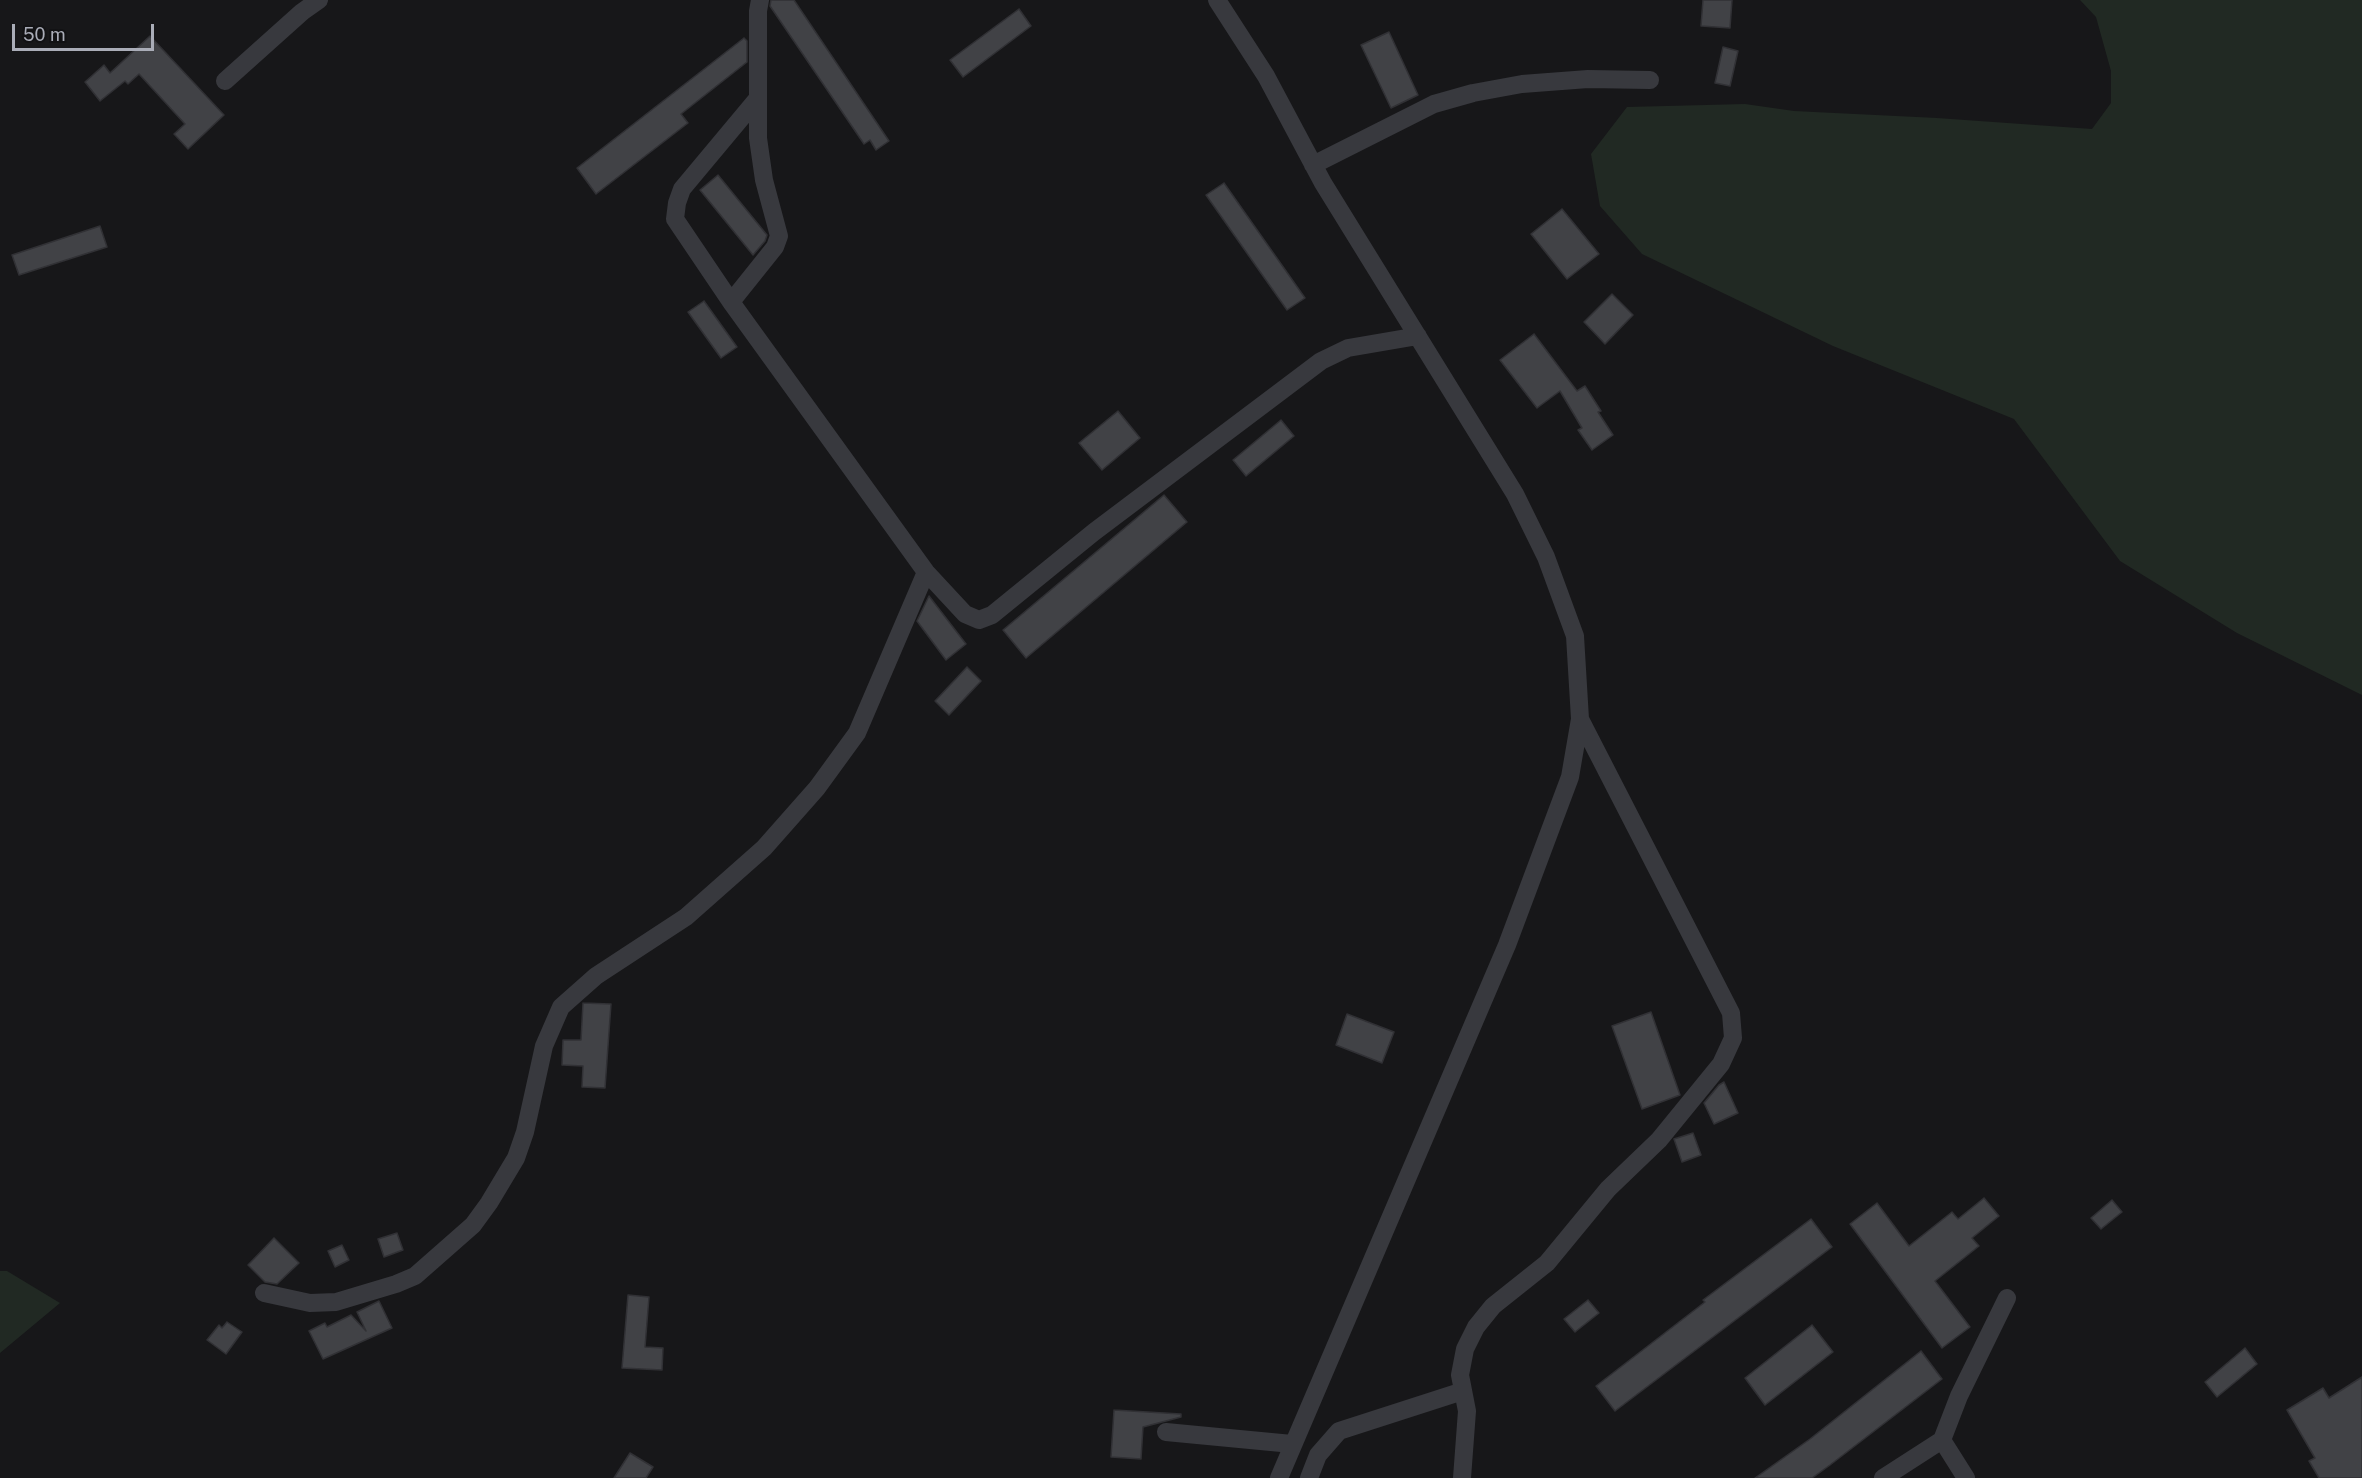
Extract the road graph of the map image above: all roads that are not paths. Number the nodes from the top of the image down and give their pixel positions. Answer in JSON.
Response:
{"nodes":[{"id":1,"x":319,"y":0,"type":"edge"},
{"id":2,"x":760,"y":0,"type":"edge"},
{"id":3,"x":1217,"y":0,"type":"edge"},
{"id":4,"x":1650,"y":80,"type":"dead end"},
{"id":5,"x":225,"y":81,"type":"dead end"},
{"id":6,"x":758,"y":98,"type":"junction"},
{"id":7,"x":1313,"y":165,"type":"junction"},
{"id":8,"x":731,"y":302,"type":"junction"},
{"id":9,"x":1418,"y":336,"type":"junction"},
{"id":10,"x":926,"y":572,"type":"junction"},
{"id":11,"x":1580,"y":719,"type":"junction"},
{"id":12,"x":264,"y":1293,"type":"dead end"},
{"id":13,"x":2007,"y":1298,"type":"dead end"},
{"id":14,"x":1463,"y":1391,"type":"junction"},
{"id":15,"x":1166,"y":1432,"type":"dead end"},
{"id":16,"x":1942,"y":1440,"type":"junction"},
{"id":17,"x":1292,"y":1444,"type":"junction"},
{"id":18,"x":1279,"y":1478,"type":"edge"},
{"id":19,"x":1309,"y":1478,"type":"edge"},
{"id":20,"x":1462,"y":1478,"type":"edge"},
{"id":21,"x":1883,"y":1478,"type":"edge"},
{"id":22,"x":1966,"y":1478,"type":"edge"}],
"edges":[{"from":1,"to":5,"type":"street"},
{"from":2,"to":6,"type":"street"},
{"from":3,"to":7,"type":"street"},
{"from":4,"to":7,"type":"street"},
{"from":6,"to":8,"type":"street"},
{"from":6,"to":8,"type":"street"},
{"from":7,"to":9,"type":"street"},
{"from":8,"to":10,"type":"street"},
{"from":9,"to":10,"type":"street"},
{"from":9,"to":11,"type":"street"},
{"from":10,"to":12,"type":"street"},
{"from":11,"to":14,"type":"street"},
{"from":11,"to":17,"type":"street"},
{"from":13,"to":16,"type":"street"},
{"from":14,"to":19,"type":"street"},
{"from":14,"to":20,"type":"street"},
{"from":15,"to":17,"type":"street"},
{"from":16,"to":21,"type":"street"},
{"from":16,"to":22,"type":"street"},
{"from":17,"to":18,"type":"street"}]}
